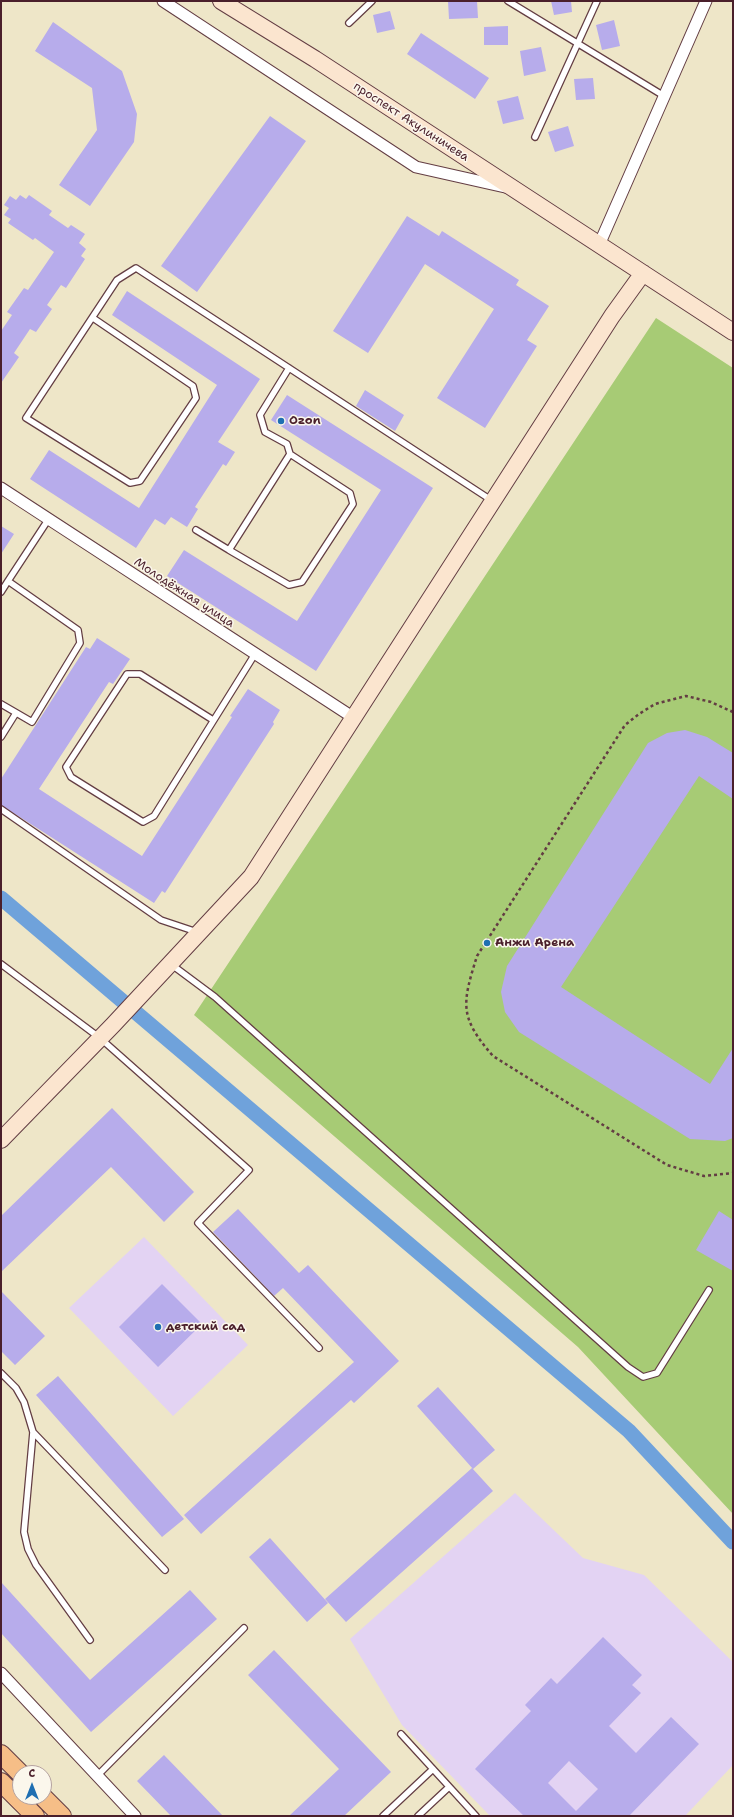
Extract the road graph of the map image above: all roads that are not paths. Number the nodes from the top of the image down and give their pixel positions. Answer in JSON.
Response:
{"nodes":[{"id":1,"x":164,"y":1,"type":"edge"},
{"id":2,"x":221,"y":1,"type":"edge"},
{"id":3,"x":372,"y":1,"type":"edge"},
{"id":4,"x":508,"y":1,"type":"edge"},
{"id":5,"x":597,"y":1,"type":"edge"},
{"id":6,"x":706,"y":1,"type":"edge"},
{"id":7,"x":349,"y":22,"type":"dead end"},
{"id":8,"x":579,"y":43,"type":"junction"},
{"id":9,"x":664,"y":96,"type":"junction"},
{"id":10,"x":535,"y":137,"type":"dead end"},
{"id":11,"x":512,"y":188,"type":"junction"},
{"id":12,"x":600,"y":245,"type":"junction"},
{"id":13,"x":643,"y":272,"type":"junction"},
{"id":14,"x":93,"y":318,"type":"junction"},
{"id":15,"x":733,"y":332,"type":"edge"},
{"id":16,"x":289,"y":368,"type":"junction"},
{"id":17,"x":290,"y":454,"type":"junction"},
{"id":18,"x":1,"y":488,"type":"edge"},
{"id":19,"x":493,"y":501,"type":"junction"},
{"id":20,"x":48,"y":520,"type":"junction"},
{"id":21,"x":196,"y":530,"type":"dead end"},
{"id":22,"x":229,"y":550,"type":"junction"},
{"id":23,"x":8,"y":581,"type":"junction"},
{"id":24,"x":1,"y":592,"type":"edge"},
{"id":25,"x":255,"y":654,"type":"junction"},
{"id":26,"x":1,"y":704,"type":"edge"},
{"id":27,"x":16,"y":714,"type":"junction"},
{"id":28,"x":354,"y":718,"type":"junction"},
{"id":29,"x":213,"y":720,"type":"junction"},
{"id":30,"x":1,"y":738,"type":"edge"},
{"id":31,"x":1,"y":809,"type":"edge"},
{"id":32,"x":199,"y":933,"type":"junction"},
{"id":33,"x":1,"y":964,"type":"edge"},
{"id":34,"x":170,"y":964,"type":"junction"},
{"id":35,"x":100,"y":1038,"type":"junction"},
{"id":36,"x":1,"y":1140,"type":"edge"},
{"id":37,"x":709,"y":1290,"type":"dead end"},
{"id":38,"x":320,"y":1348,"type":"dead end"},
{"id":39,"x":1,"y":1373,"type":"edge"},
{"id":40,"x":33,"y":1432,"type":"junction"},
{"id":41,"x":165,"y":1570,"type":"dead end"},
{"id":42,"x":244,"y":1628,"type":"dead end"},
{"id":43,"x":90,"y":1640,"type":"dead end"},
{"id":44,"x":1,"y":1673,"type":"edge"},
{"id":45,"x":401,"y":1734,"type":"dead end"},
{"id":46,"x":1,"y":1754,"type":"edge"},
{"id":47,"x":12,"y":1765,"type":"edge"},
{"id":48,"x":433,"y":1769,"type":"junction"},
{"id":49,"x":98,"y":1775,"type":"junction"},
{"id":50,"x":1,"y":1782,"type":"edge"},
{"id":51,"x":449,"y":1786,"type":"junction"},
{"id":52,"x":52,"y":1805,"type":"edge"},
{"id":53,"x":35,"y":1816,"type":"edge"},
{"id":54,"x":62,"y":1816,"type":"edge"},
{"id":55,"x":135,"y":1816,"type":"edge"},
{"id":56,"x":383,"y":1816,"type":"edge"},
{"id":57,"x":418,"y":1816,"type":"edge"},
{"id":58,"x":476,"y":1816,"type":"edge"}],
"edges":[{"from":1,"to":11,"type":"street"},
{"from":2,"to":11,"type":"street","name":"проспект Акулиничева"},
{"from":3,"to":7,"type":"lane"},
{"from":4,"to":8,"type":"lane"},
{"from":5,"to":8,"type":"lane"},
{"from":6,"to":9,"type":"street"},
{"from":8,"to":9,"type":"lane"},
{"from":8,"to":10,"type":"lane"},
{"from":9,"to":12,"type":"street"},
{"from":11,"to":12,"type":"street","name":"проспект Акулиничева"},
{"from":12,"to":13,"type":"street","name":"проспект Акулиничева"},
{"from":13,"to":15,"type":"street"},
{"from":13,"to":19,"type":"street"},
{"from":14,"to":14,"type":"lane"},
{"from":14,"to":16,"type":"lane"},
{"from":16,"to":17,"type":"lane"},
{"from":16,"to":19,"type":"lane"},
{"from":17,"to":22,"type":"lane"},
{"from":17,"to":22,"type":"lane"},
{"from":18,"to":20,"type":"street","name":"Молодёжная улица"},
{"from":19,"to":28,"type":"street"},
{"from":20,"to":23,"type":"lane"},
{"from":20,"to":25,"type":"street","name":"Молодёжная улица"},
{"from":21,"to":22,"type":"lane"},
{"from":23,"to":24,"type":"lane"},
{"from":23,"to":27,"type":"lane"},
{"from":25,"to":28,"type":"street","name":"Молодёжная улица"},
{"from":25,"to":29,"type":"lane"},
{"from":26,"to":27,"type":"lane"},
{"from":27,"to":30,"type":"lane"},
{"from":28,"to":32,"type":"street"},
{"from":29,"to":29,"type":"lane"},
{"from":31,"to":32,"type":"lane"},
{"from":32,"to":34,"type":"street"},
{"from":33,"to":35,"type":"lane"},
{"from":34,"to":35,"type":"street"},
{"from":34,"to":37,"type":"lane"},
{"from":35,"to":36,"type":"street"},
{"from":35,"to":38,"type":"lane"},
{"from":39,"to":40,"type":"lane"},
{"from":40,"to":41,"type":"lane"},
{"from":40,"to":43,"type":"lane"},
{"from":42,"to":49,"type":"lane"},
{"from":44,"to":49,"type":"street"},
{"from":45,"to":48,"type":"lane"},
{"from":46,"to":47,"type":"main road"},
{"from":48,"to":51,"type":"lane"},
{"from":48,"to":56,"type":"lane"},
{"from":49,"to":55,"type":"street"},
{"from":50,"to":53,"type":"main road"},
{"from":51,"to":57,"type":"lane"},
{"from":51,"to":58,"type":"lane"},
{"from":52,"to":54,"type":"main road"}]}
